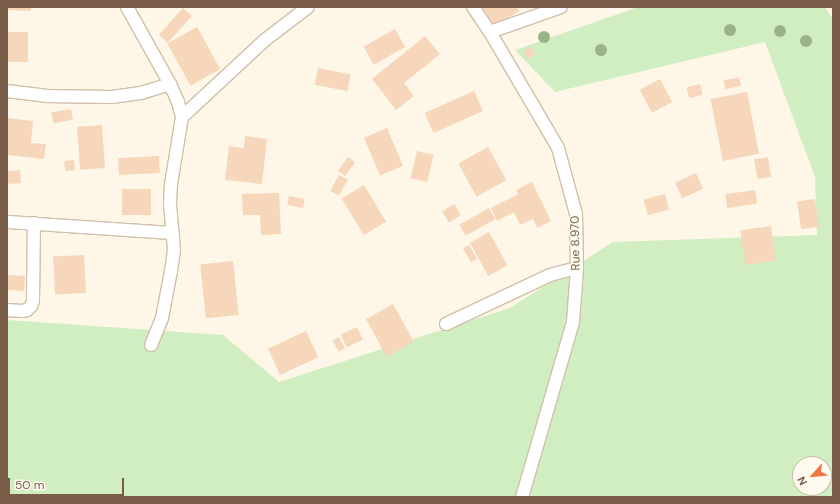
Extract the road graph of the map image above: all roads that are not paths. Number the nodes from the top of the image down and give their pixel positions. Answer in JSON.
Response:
{"nodes":[{"id":1,"x":127,"y":7,"type":"edge"},
{"id":2,"x":308,"y":7,"type":"edge"},
{"id":3,"x":473,"y":7,"type":"edge"},
{"id":4,"x":560,"y":7,"type":"edge"},
{"id":5,"x":490,"y":32,"type":"junction"},
{"id":6,"x":170,"y":84,"type":"junction"},
{"id":7,"x":7,"y":91,"type":"edge"},
{"id":8,"x":182,"y":117,"type":"junction"},
{"id":9,"x":7,"y":222,"type":"edge"},
{"id":10,"x":34,"y":223,"type":"junction"},
{"id":11,"x":173,"y":233,"type":"junction"},
{"id":12,"x":577,"y":268,"type":"junction"},
{"id":13,"x":7,"y":310,"type":"edge"},
{"id":14,"x":446,"y":324,"type":"dead end"},
{"id":15,"x":150,"y":345,"type":"dead end"},
{"id":16,"x":522,"y":497,"type":"edge"}],
"edges":[{"from":1,"to":6,"type":"street"},
{"from":2,"to":8,"type":"street"},
{"from":3,"to":5,"type":"street","name":"Rue 8.970"},
{"from":4,"to":5,"type":"street"},
{"from":5,"to":12,"type":"street","name":"Rue 8.970"},
{"from":6,"to":7,"type":"street"},
{"from":6,"to":8,"type":"street"},
{"from":8,"to":11,"type":"street"},
{"from":9,"to":10,"type":"street"},
{"from":10,"to":11,"type":"street"},
{"from":10,"to":13,"type":"street"},
{"from":11,"to":15,"type":"street"},
{"from":12,"to":14,"type":"street"},
{"from":12,"to":16,"type":"street","name":"Rue 8.970"}]}
